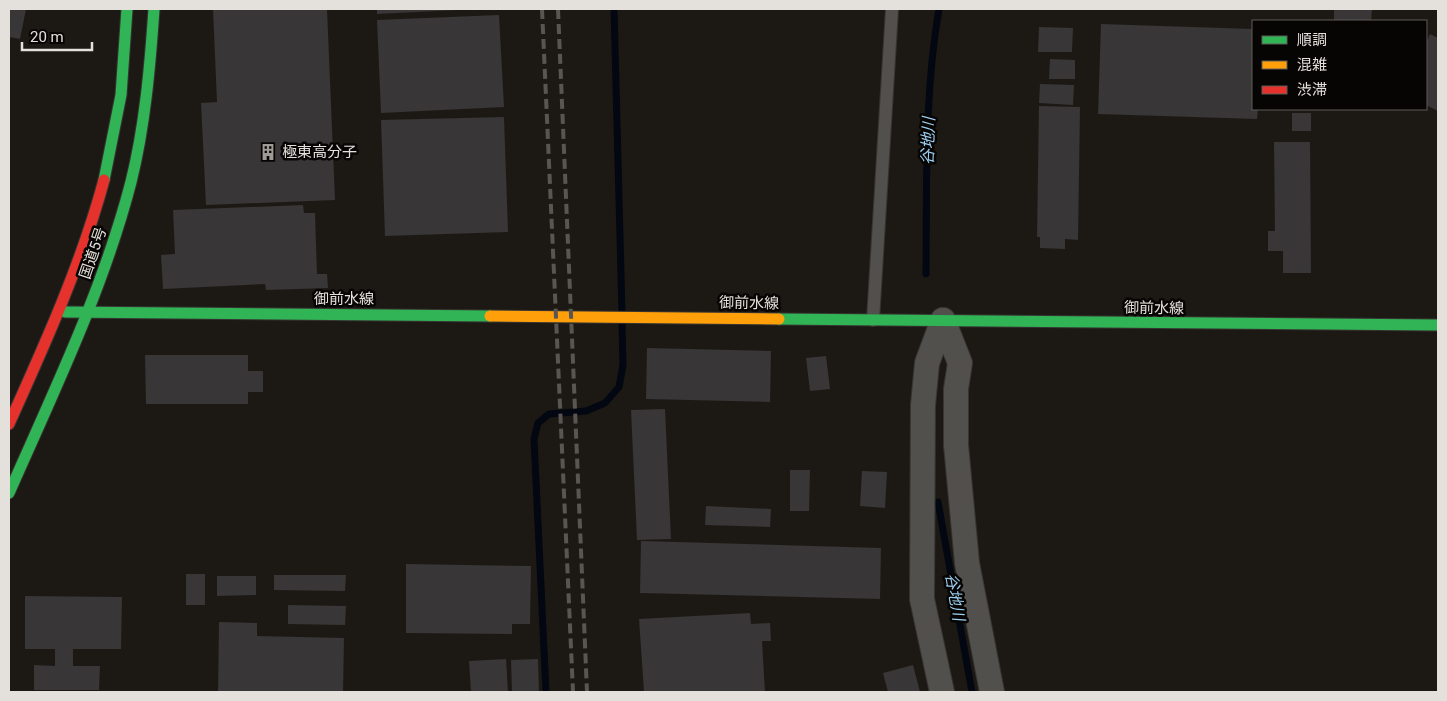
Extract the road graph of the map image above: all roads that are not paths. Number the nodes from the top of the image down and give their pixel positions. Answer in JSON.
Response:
{"nodes":[{"id":1,"x":127,"y":9,"type":"edge"},
{"id":2,"x":154,"y":9,"type":"edge"},
{"id":3,"x":892,"y":9,"type":"edge"},
{"id":4,"x":59,"y":312,"type":"junction"},
{"id":5,"x":88,"y":312,"type":"junction"},
{"id":6,"x":873,"y":320,"type":"junction"},
{"id":7,"x":943,"y":320,"type":"junction"},
{"id":8,"x":1438,"y":325,"type":"edge"},
{"id":9,"x":9,"y":424,"type":"edge"},
{"id":10,"x":9,"y":493,"type":"edge"},
{"id":11,"x":942,"y":692,"type":"edge"},
{"id":12,"x":992,"y":692,"type":"edge"}],
"edges":[{"from":1,"to":4,"type":"main road","name":"国道5号"},
{"from":2,"to":5,"type":"main road","name":"国道5号"},
{"from":3,"to":6,"type":"lane"},
{"from":4,"to":5,"type":"main road","name":"御前水線"},
{"from":4,"to":9,"type":"main road","name":"国道5号"},
{"from":5,"to":6,"type":"main road","name":"御前水線"},
{"from":5,"to":10,"type":"main road","name":"国道5号"},
{"from":6,"to":7,"type":"main road","name":"御前水線"},
{"from":7,"to":8,"type":"main road","name":"御前水線"},
{"from":7,"to":11,"type":"street"},
{"from":7,"to":12,"type":"street"}]}
